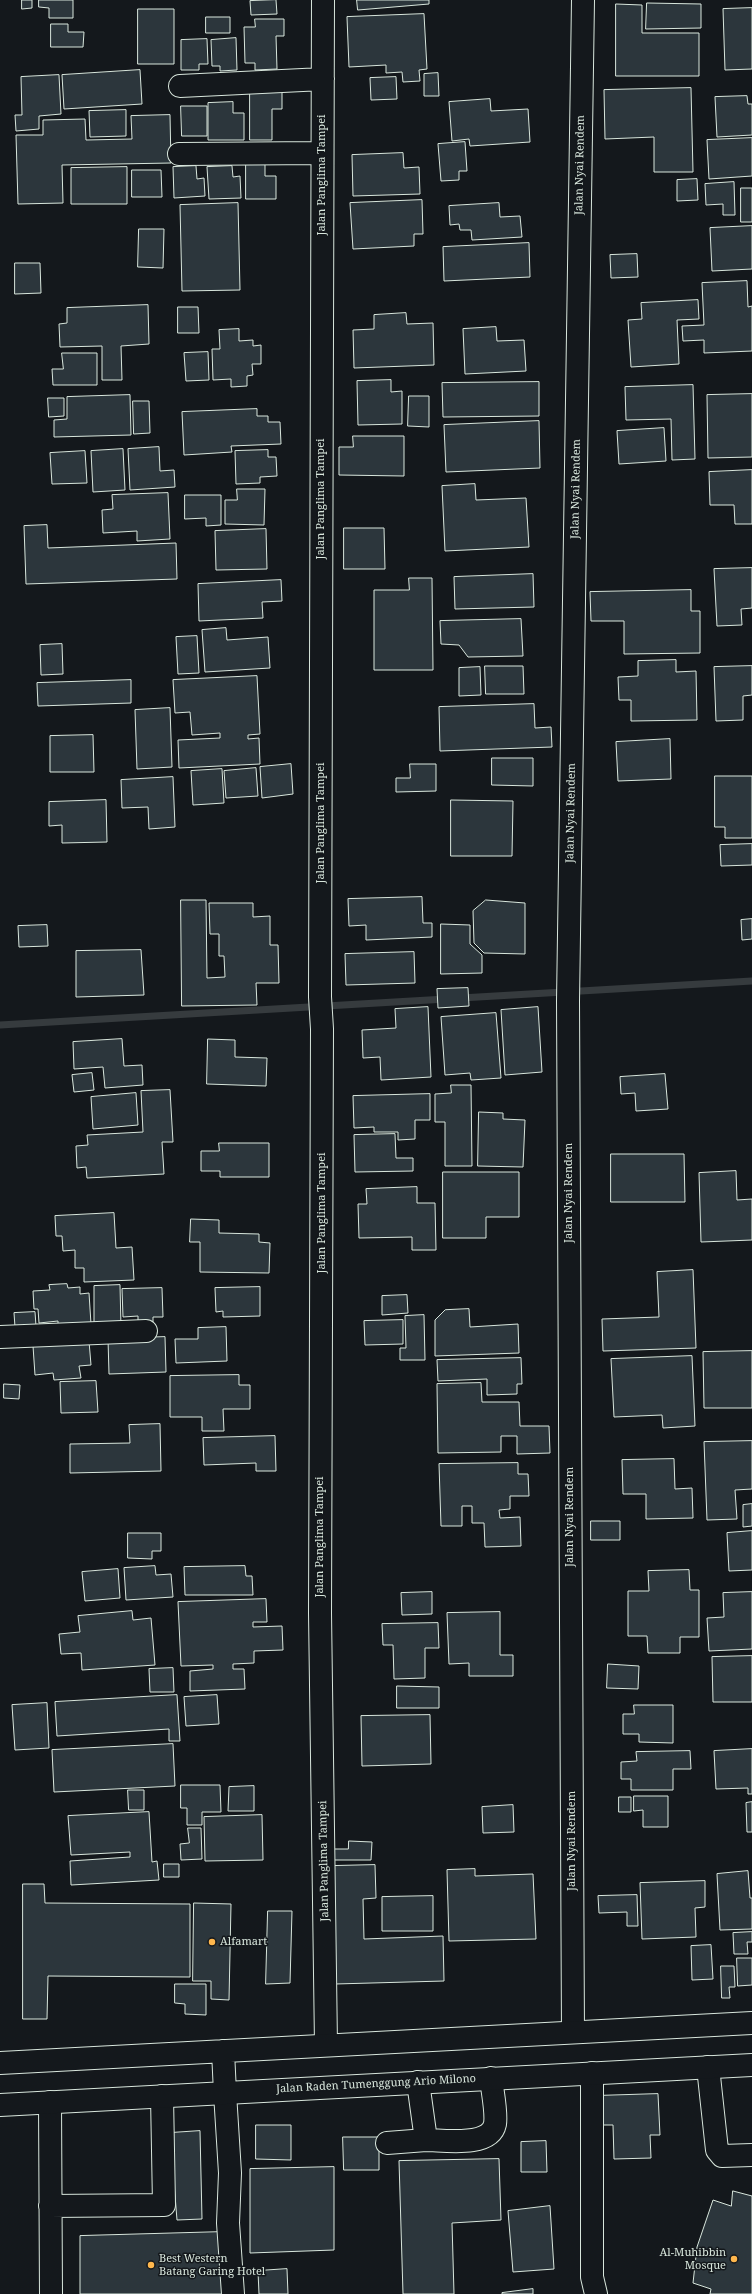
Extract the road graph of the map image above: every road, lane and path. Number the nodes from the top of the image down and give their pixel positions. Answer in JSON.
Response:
{"nodes":[{"id":1,"x":323,"y":0,"type":"edge"},
{"id":2,"x":583,"y":0,"type":"edge"},
{"id":3,"x":323,"y":79,"type":"junction"},
{"id":4,"x":180,"y":86,"type":"dead end"},
{"id":5,"x":322,"y":153,"type":"junction"},
{"id":6,"x":179,"y":154,"type":"dead end"},
{"id":7,"x":146,"y":1331,"type":"dead end"},
{"id":8,"x":0,"y":1337,"type":"edge"},
{"id":9,"x":752,"y":2022,"type":"edge"},
{"id":10,"x":573,"y":2032,"type":"junction"},
{"id":11,"x":326,"y":2046,"type":"junction"},
{"id":12,"x":223,"y":2051,"type":"junction"},
{"id":13,"x":0,"y":2063,"type":"edge"},
{"id":14,"x":752,"y":2064,"type":"edge"},
{"id":15,"x":708,"y":2067,"type":"junction"},
{"id":16,"x":592,"y":2073,"type":"junction"},
{"id":17,"x":491,"y":2078,"type":"junction"},
{"id":18,"x":418,"y":2082,"type":"junction"},
{"id":19,"x":225,"y":2094,"type":"junction"},
{"id":20,"x":162,"y":2096,"type":"junction"},
{"id":21,"x":50,"y":2102,"type":"junction"},
{"id":22,"x":0,"y":2105,"type":"edge"},
{"id":23,"x":426,"y":2140,"type":"junction"},
{"id":24,"x":387,"y":2143,"type":"dead end"},
{"id":25,"x":752,"y":2155,"type":"edge"},
{"id":26,"x":50,"y":2206,"type":"junction"},
{"id":27,"x":51,"y":2294,"type":"edge"},
{"id":28,"x":233,"y":2294,"type":"edge"},
{"id":29,"x":596,"y":2294,"type":"edge"}],
"edges":[{"from":1,"to":3,"type":"main road","name":"Jalan Panglima Tampei"},
{"from":2,"to":10,"type":"main road","name":"Jalan Nyai Rendem"},
{"from":3,"to":4,"type":"main road"},
{"from":3,"to":5,"type":"main road","name":"Jalan Panglima Tampei"},
{"from":5,"to":6,"type":"main road"},
{"from":5,"to":11,"type":"main road","name":"Jalan Panglima Tampei"},
{"from":7,"to":8,"type":"main road"},
{"from":9,"to":10,"type":"main road"},
{"from":10,"to":11,"type":"main road"},
{"from":11,"to":12,"type":"main road"},
{"from":12,"to":13,"type":"main road"},
{"from":12,"to":19,"type":"main road"},
{"from":14,"to":15,"type":"main road","name":"Jalan Raden Tumenggung Ario Milono"},
{"from":15,"to":16,"type":"main road","name":"Jalan Raden Tumenggung Ario Milono"},
{"from":15,"to":25,"type":"main road"},
{"from":16,"to":17,"type":"main road","name":"Jalan Raden Tumenggung Ario Milono"},
{"from":16,"to":29,"type":"main road"},
{"from":17,"to":18,"type":"main road","name":"Jalan Raden Tumenggung Ario Milono"},
{"from":17,"to":23,"type":"main road"},
{"from":18,"to":19,"type":"main road","name":"Jalan Raden Tumenggung Ario Milono"},
{"from":18,"to":23,"type":"main road"},
{"from":19,"to":20,"type":"main road","name":"Jalan Raden Tumenggung Ario Milono"},
{"from":19,"to":28,"type":"main road"},
{"from":20,"to":21,"type":"main road","name":"Jalan Raden Tumenggung Ario Milono"},
{"from":20,"to":26,"type":"main road"},
{"from":21,"to":22,"type":"main road","name":"Jalan Raden Tumenggung Ario Milono"},
{"from":21,"to":26,"type":"main road"},
{"from":23,"to":24,"type":"main road"},
{"from":26,"to":27,"type":"main road"}]}
